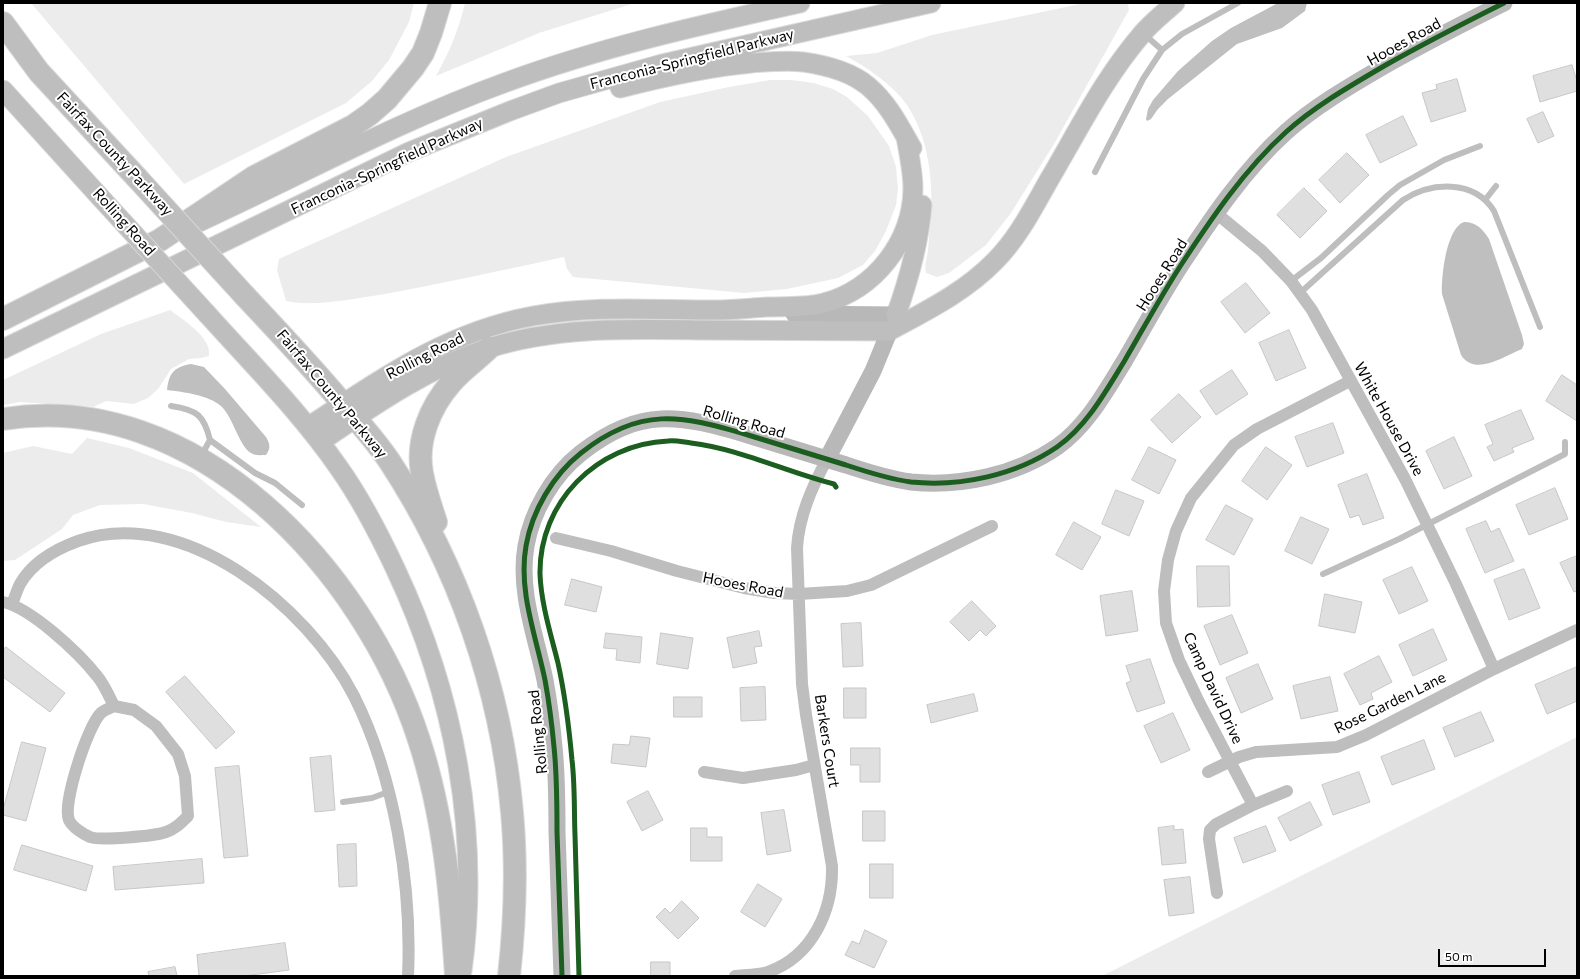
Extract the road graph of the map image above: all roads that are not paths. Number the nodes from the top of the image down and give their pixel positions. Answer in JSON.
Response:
{"nodes":[{"id":1,"x":440,"y":3,"type":"edge"},
{"id":2,"x":800,"y":3,"type":"edge"},
{"id":3,"x":931,"y":3,"type":"edge"},
{"id":4,"x":1175,"y":3,"type":"edge"},
{"id":5,"x":1238,"y":3,"type":"edge"},
{"id":6,"x":1504,"y":3,"type":"edge"},
{"id":7,"x":3,"y":23,"type":"edge"},
{"id":8,"x":1143,"y":33,"type":"junction"},
{"id":9,"x":3,"y":36,"type":"edge"},
{"id":10,"x":1162,"y":50,"type":"junction"},
{"id":11,"x":39,"y":72,"type":"junction"},
{"id":12,"x":3,"y":90,"type":"edge"},
{"id":13,"x":906,"y":137,"type":"junction"},
{"id":14,"x":1480,"y":146,"type":"dead end"},
{"id":15,"x":409,"y":152,"type":"junction"},
{"id":16,"x":1095,"y":172,"type":"dead end"},
{"id":17,"x":1496,"y":186,"type":"dead end"},
{"id":18,"x":1485,"y":200,"type":"junction"},
{"id":19,"x":1216,"y":213,"type":"junction"},
{"id":20,"x":160,"y":240,"type":"junction"},
{"id":21,"x":1291,"y":281,"type":"junction"},
{"id":22,"x":1300,"y":293,"type":"junction"},
{"id":23,"x":717,"y":310,"type":"junction"},
{"id":24,"x":3,"y":319,"type":"edge"},
{"id":25,"x":892,"y":323,"type":"junction"},
{"id":26,"x":1540,"y":327,"type":"dead end"},
{"id":27,"x":489,"y":348,"type":"junction"},
{"id":28,"x":3,"y":350,"type":"edge"},
{"id":29,"x":1350,"y":381,"type":"junction"},
{"id":30,"x":171,"y":406,"type":"dead end"},
{"id":31,"x":349,"y":411,"type":"junction"},
{"id":32,"x":3,"y":418,"type":"edge"},
{"id":33,"x":308,"y":427,"type":"junction"},
{"id":34,"x":210,"y":440,"type":"junction"},
{"id":35,"x":320,"y":442,"type":"junction"},
{"id":36,"x":1565,"y":442,"type":"dead end"},
{"id":37,"x":199,"y":459,"type":"junction"},
{"id":38,"x":827,"y":459,"type":"junction"},
{"id":39,"x":302,"y":505,"type":"dead end"},
{"id":40,"x":1427,"y":525,"type":"junction"},
{"id":41,"x":992,"y":526,"type":"dead end"},
{"id":42,"x":556,"y":538,"type":"dead end"},
{"id":43,"x":1323,"y":574,"type":"dead end"},
{"id":44,"x":454,"y":581,"type":"junction"},
{"id":45,"x":799,"y":594,"type":"junction"},
{"id":46,"x":8,"y":603,"type":"edge"},
{"id":47,"x":1577,"y":630,"type":"edge"},
{"id":48,"x":1494,"y":669,"type":"junction"},
{"id":49,"x":114,"y":706,"type":"junction"},
{"id":50,"x":1230,"y":761,"type":"junction"},
{"id":51,"x":814,"y":765,"type":"junction"},
{"id":52,"x":704,"y":772,"type":"dead end"},
{"id":53,"x":1208,"y":772,"type":"dead end"},
{"id":54,"x":1287,"y":791,"type":"dead end"},
{"id":55,"x":388,"y":792,"type":"junction"},
{"id":56,"x":343,"y":802,"type":"dead end"},
{"id":57,"x":1253,"y":805,"type":"junction"},
{"id":58,"x":1217,"y":893,"type":"dead end"},
{"id":59,"x":408,"y":976,"type":"edge"},
{"id":60,"x":456,"y":976,"type":"edge"},
{"id":61,"x":461,"y":976,"type":"edge"},
{"id":62,"x":509,"y":976,"type":"edge"},
{"id":63,"x":562,"y":976,"type":"edge"},
{"id":64,"x":735,"y":976,"type":"edge"}],
"edges":[{"from":1,"to":20,"type":"highway","name":"Fairfax County Parkway"},
{"from":2,"to":20,"type":"main road","name":"Franconia-Springfield Parkway"},
{"from":3,"to":15,"type":"main road","name":"Franconia-Springfield Parkway"},
{"from":4,"to":8,"type":"main road"},
{"from":5,"to":10,"type":"lane"},
{"from":6,"to":19,"type":"street","name":"Hooes Road"},
{"from":7,"to":11,"type":"highway","name":"Fairfax County Parkway"},
{"from":8,"to":10,"type":"lane"},
{"from":8,"to":25,"type":"main road"},
{"from":9,"to":11,"type":"main road"},
{"from":10,"to":16,"type":"lane"},
{"from":11,"to":31,"type":"highway","name":"Fairfax County Parkway","bridge":true},
{"from":12,"to":33,"type":"main road","name":"Rolling Road","bridge":true},
{"from":13,"to":15,"type":"main road"},
{"from":13,"to":23,"type":"main road"},
{"from":13,"to":25,"type":"main road"},
{"from":14,"to":21,"type":"lane"},
{"from":15,"to":28,"type":"main road","name":"Franconia-Springfield Parkway"},
{"from":17,"to":18,"type":"lane"},
{"from":18,"to":22,"type":"lane"},
{"from":18,"to":26,"type":"lane"},
{"from":19,"to":21,"type":"street","name":"White House Drive"},
{"from":19,"to":38,"type":"street","name":"Hooes Road"},
{"from":20,"to":24,"type":"highway","name":"Fairfax County Parkway"},
{"from":21,"to":22,"type":"street","name":"White House Drive"},
{"from":22,"to":29,"type":"street","name":"White House Drive"},
{"from":23,"to":25,"type":"street","name":"Rolling Road"},
{"from":23,"to":31,"type":"main road","name":"Rolling Road"},
{"from":25,"to":27,"type":"main road","name":"Rolling Road"},
{"from":25,"to":38,"type":"street"},
{"from":27,"to":31,"type":"main road","name":"Rolling Road"},
{"from":27,"to":44,"type":"highway"},
{"from":29,"to":40,"type":"street","name":"White House Drive"},
{"from":29,"to":50,"type":"street","name":"Camp David Drive"},
{"from":30,"to":34,"type":"lane"},
{"from":31,"to":33,"type":"main road","name":"Rolling Road"},
{"from":31,"to":35,"type":"main road","name":"Rolling Road"},
{"from":31,"to":44,"type":"highway","name":"Fairfax County Parkway"},
{"from":32,"to":37,"type":"highway"},
{"from":33,"to":35,"type":"main road","name":"Rolling Road"},
{"from":34,"to":37,"type":"lane"},
{"from":34,"to":39,"type":"lane"},
{"from":35,"to":61,"type":"main road","name":"Rolling Road"},
{"from":36,"to":40,"type":"lane"},
{"from":37,"to":60,"type":"highway"},
{"from":38,"to":45,"type":"street","name":"Barkers Court"},
{"from":38,"to":63,"type":"street","name":"Rolling Road"},
{"from":40,"to":43,"type":"lane"},
{"from":40,"to":48,"type":"street","name":"White House Drive"},
{"from":41,"to":45,"type":"street","name":"Hooes Road"},
{"from":42,"to":45,"type":"street","name":"Hooes Road"},
{"from":44,"to":62,"type":"highway","name":"Fairfax County Parkway"},
{"from":45,"to":51,"type":"street","name":"Barkers Court"},
{"from":46,"to":49,"type":"street"},
{"from":46,"to":55,"type":"street"},
{"from":47,"to":48,"type":"street","name":"Rose Garden Lane"},
{"from":48,"to":50,"type":"street","name":"Rose Garden Lane"},
{"from":49,"to":49,"type":"street"},
{"from":50,"to":53,"type":"street","name":"Rose Garden Lane"},
{"from":50,"to":57,"type":"street","name":"Camp David Drive"},
{"from":51,"to":52,"type":"street"},
{"from":51,"to":64,"type":"street","name":"Barkers Court"},
{"from":54,"to":57,"type":"street"},
{"from":55,"to":56,"type":"lane"},
{"from":55,"to":59,"type":"street"},
{"from":57,"to":58,"type":"street"}]}
